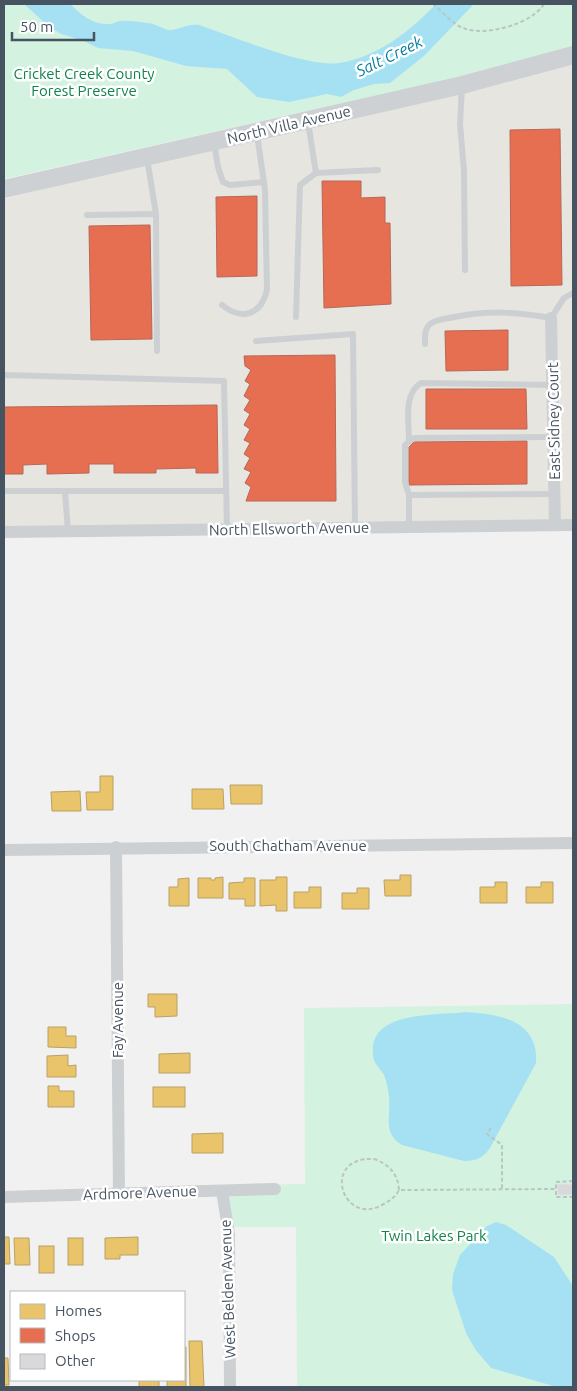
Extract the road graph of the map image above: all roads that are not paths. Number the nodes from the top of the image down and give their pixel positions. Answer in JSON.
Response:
{"nodes":[{"id":1,"x":573,"y":55,"type":"edge"},
{"id":2,"x":462,"y":85,"type":"junction"},
{"id":3,"x":308,"y":121,"type":"junction"},
{"id":4,"x":257,"y":132,"type":"junction"},
{"id":5,"x":214,"y":143,"type":"junction"},
{"id":6,"x":147,"y":158,"type":"junction"},
{"id":7,"x":378,"y":170,"type":"dead end"},
{"id":8,"x":316,"y":173,"type":"junction"},
{"id":9,"x":264,"y":182,"type":"junction"},
{"id":10,"x":4,"y":189,"type":"edge"},
{"id":11,"x":156,"y":214,"type":"junction"},
{"id":12,"x":87,"y":215,"type":"dead end"},
{"id":13,"x":465,"y":270,"type":"dead end"},
{"id":14,"x":573,"y":293,"type":"edge"},
{"id":15,"x":222,"y":305,"type":"dead end"},
{"id":16,"x":296,"y":316,"type":"dead end"},
{"id":17,"x":552,"y":318,"type":"junction"},
{"id":18,"x":256,"y":341,"type":"dead end"},
{"id":19,"x":425,"y":344,"type":"dead end"},
{"id":20,"x":157,"y":351,"type":"dead end"},
{"id":21,"x":4,"y":375,"type":"edge"},
{"id":22,"x":554,"y":385,"type":"junction"},
{"id":23,"x":554,"y":437,"type":"junction"},
{"id":24,"x":409,"y":440,"type":"junction"},
{"id":25,"x":4,"y":491,"type":"edge"},
{"id":26,"x":65,"y":491,"type":"junction"},
{"id":27,"x":226,"y":491,"type":"junction"},
{"id":28,"x":555,"y":494,"type":"junction"},
{"id":29,"x":409,"y":495,"type":"junction"},
{"id":30,"x":555,"y":525,"type":"junction"},
{"id":31,"x":573,"y":525,"type":"edge"},
{"id":32,"x":409,"y":527,"type":"junction"},
{"id":33,"x":355,"y":528,"type":"junction"},
{"id":34,"x":227,"y":530,"type":"junction"},
{"id":35,"x":4,"y":532,"type":"edge"},
{"id":36,"x":68,"y":532,"type":"junction"},
{"id":37,"x":573,"y":843,"type":"edge"},
{"id":38,"x":116,"y":847,"type":"junction"},
{"id":39,"x":4,"y":850,"type":"edge"},
{"id":40,"x":275,"y":1189,"type":"dead end"},
{"id":41,"x":222,"y":1191,"type":"junction"},
{"id":42,"x":119,"y":1194,"type":"junction"},
{"id":43,"x":4,"y":1197,"type":"edge"},
{"id":44,"x":230,"y":1387,"type":"edge"}],
"edges":[{"from":1,"to":2,"type":"main road","name":"North Villa Avenue"},
{"from":2,"to":3,"type":"main road","name":"North Villa Avenue"},
{"from":2,"to":13,"type":"lane"},
{"from":3,"to":4,"type":"main road","name":"North Villa Avenue"},
{"from":3,"to":8,"type":"lane"},
{"from":4,"to":5,"type":"main road","name":"North Villa Avenue"},
{"from":4,"to":9,"type":"lane"},
{"from":5,"to":6,"type":"main road","name":"North Villa Avenue"},
{"from":5,"to":9,"type":"lane"},
{"from":6,"to":10,"type":"main road","name":"North Villa Avenue"},
{"from":6,"to":11,"type":"lane"},
{"from":7,"to":8,"type":"lane"},
{"from":8,"to":16,"type":"lane"},
{"from":9,"to":15,"type":"lane"},
{"from":11,"to":12,"type":"lane"},
{"from":11,"to":20,"type":"lane"},
{"from":14,"to":17,"type":"lane"},
{"from":17,"to":19,"type":"lane"},
{"from":17,"to":22,"type":"street","name":"East Sidney Court"},
{"from":18,"to":33,"type":"lane"},
{"from":21,"to":27,"type":"lane"},
{"from":22,"to":23,"type":"street","name":"East Sidney Court"},
{"from":22,"to":24,"type":"lane"},
{"from":23,"to":24,"type":"lane"},
{"from":23,"to":28,"type":"street","name":"East Sidney Court"},
{"from":24,"to":29,"type":"lane"},
{"from":25,"to":26,"type":"lane"},
{"from":26,"to":27,"type":"lane"},
{"from":26,"to":36,"type":"lane"},
{"from":27,"to":34,"type":"lane"},
{"from":28,"to":29,"type":"lane"},
{"from":28,"to":30,"type":"street","name":"East Sidney Court"},
{"from":29,"to":32,"type":"lane"},
{"from":30,"to":31,"type":"street","name":"North Ellsworth Avenue"},
{"from":30,"to":32,"type":"street","name":"North Ellsworth Avenue"},
{"from":32,"to":33,"type":"street","name":"North Ellsworth Avenue"},
{"from":33,"to":34,"type":"street","name":"North Ellsworth Avenue"},
{"from":34,"to":36,"type":"street","name":"North Ellsworth Avenue"},
{"from":35,"to":36,"type":"street","name":"North Ellsworth Avenue"},
{"from":37,"to":38,"type":"street","name":"South Chatham Avenue"},
{"from":38,"to":39,"type":"street","name":"South Chatham Avenue"},
{"from":38,"to":42,"type":"street","name":"Fay Avenue"},
{"from":40,"to":41,"type":"street","name":"Ardmore Avenue"},
{"from":41,"to":42,"type":"street","name":"Ardmore Avenue"},
{"from":41,"to":44,"type":"street","name":"West Belden Avenue"},
{"from":42,"to":43,"type":"street","name":"Ardmore Avenue"}]}
